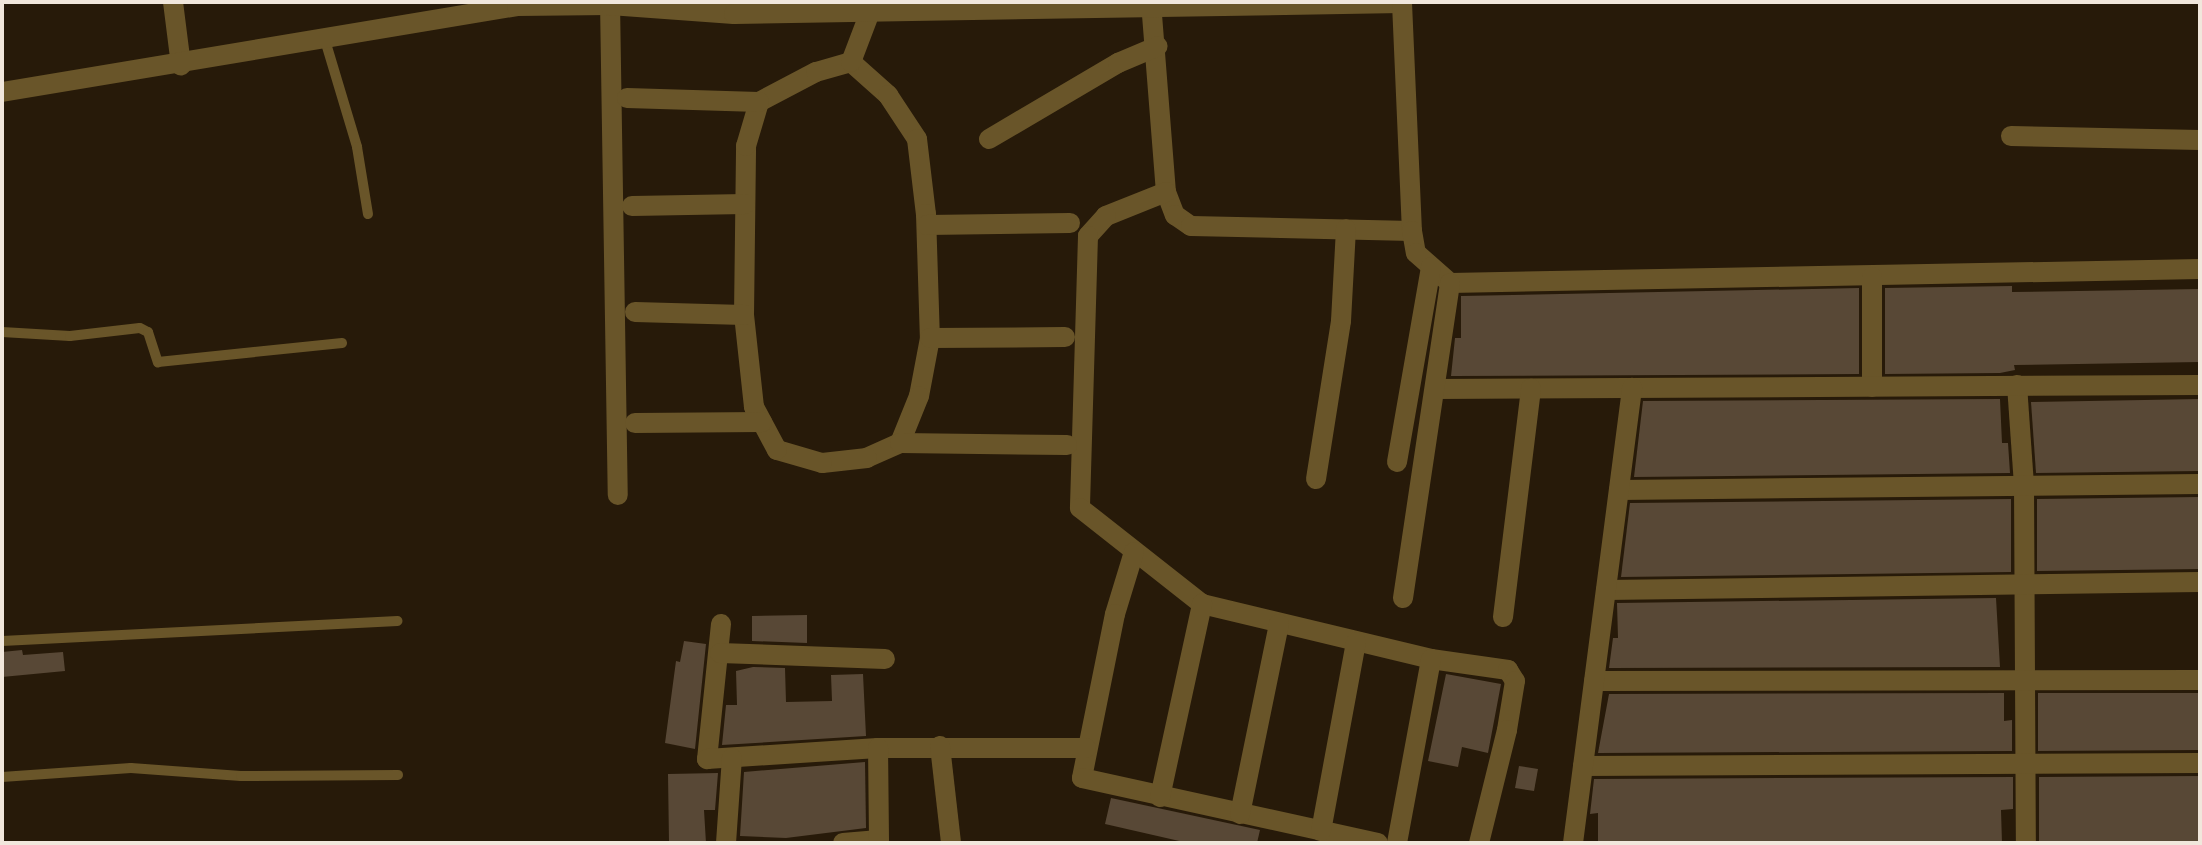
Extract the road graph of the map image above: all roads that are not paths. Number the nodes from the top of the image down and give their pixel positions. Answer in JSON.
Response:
{"nodes":[{"id":1,"x":173,"y":2,"type":"edge"},
{"id":2,"x":1402,"y":2,"type":"edge"},
{"id":3,"x":517,"y":4,"type":"edge"},
{"id":4,"x":610,"y":4,"type":"edge"},
{"id":5,"x":1275,"y":4,"type":"edge"},
{"id":6,"x":1151,"y":5,"type":"edge"},
{"id":7,"x":946,"y":6,"type":"edge"},
{"id":8,"x":734,"y":8,"type":"edge"},
{"id":9,"x":870,"y":12,"type":"junction"},
{"id":10,"x":325,"y":40,"type":"junction"},
{"id":11,"x":1158,"y":46,"type":"junction"},
{"id":12,"x":851,"y":62,"type":"junction"},
{"id":13,"x":181,"y":65,"type":"junction"},
{"id":14,"x":2,"y":92,"type":"edge"},
{"id":15,"x":627,"y":98,"type":"dead end"},
{"id":16,"x":759,"y":102,"type":"junction"},
{"id":17,"x":2011,"y":136,"type":"dead end"},
{"id":18,"x":989,"y":139,"type":"dead end"},
{"id":19,"x":2200,"y":140,"type":"edge"},
{"id":20,"x":1166,"y":192,"type":"junction"},
{"id":21,"x":745,"y":204,"type":"junction"},
{"id":22,"x":632,"y":206,"type":"dead end"},
{"id":23,"x":368,"y":214,"type":"dead end"},
{"id":24,"x":1070,"y":223,"type":"dead end"},
{"id":25,"x":927,"y":225,"type":"junction"},
{"id":26,"x":1346,"y":229,"type":"junction"},
{"id":27,"x":1412,"y":231,"type":"junction"},
{"id":28,"x":1431,"y":267,"type":"junction"},
{"id":29,"x":2200,"y":269,"type":"edge"},
{"id":30,"x":1872,"y":277,"type":"junction"},
{"id":31,"x":1450,"y":283,"type":"junction"},
{"id":32,"x":635,"y":312,"type":"dead end"},
{"id":33,"x":744,"y":315,"type":"junction"},
{"id":34,"x":2,"y":332,"type":"edge"},
{"id":35,"x":1065,"y":337,"type":"dead end"},
{"id":36,"x":930,"y":338,"type":"junction"},
{"id":37,"x":342,"y":343,"type":"dead end"},
{"id":38,"x":2017,"y":385,"type":"junction"},
{"id":39,"x":2200,"y":385,"type":"edge"},
{"id":40,"x":1872,"y":387,"type":"junction"},
{"id":41,"x":1632,"y":388,"type":"junction"},
{"id":42,"x":1435,"y":389,"type":"junction"},
{"id":43,"x":1531,"y":389,"type":"junction"},
{"id":44,"x":762,"y":422,"type":"junction"},
{"id":45,"x":635,"y":423,"type":"dead end"},
{"id":46,"x":900,"y":443,"type":"junction"},
{"id":47,"x":1067,"y":445,"type":"dead end"},
{"id":48,"x":1397,"y":462,"type":"dead end"},
{"id":49,"x":1316,"y":479,"type":"dead end"},
{"id":50,"x":2200,"y":484,"type":"edge"},
{"id":51,"x":2024,"y":486,"type":"junction"},
{"id":52,"x":1619,"y":490,"type":"junction"},
{"id":53,"x":618,"y":495,"type":"dead end"},
{"id":54,"x":1134,"y":552,"type":"junction"},
{"id":55,"x":2200,"y":582,"type":"edge"},
{"id":56,"x":2025,"y":584,"type":"junction"},
{"id":57,"x":1606,"y":590,"type":"junction"},
{"id":58,"x":1403,"y":598,"type":"dead end"},
{"id":59,"x":1202,"y":604,"type":"junction"},
{"id":60,"x":1503,"y":617,"type":"dead end"},
{"id":61,"x":397,"y":621,"type":"dead end"},
{"id":62,"x":721,"y":624,"type":"dead end"},
{"id":63,"x":1279,"y":624,"type":"junction"},
{"id":64,"x":2,"y":641,"type":"edge"},
{"id":65,"x":1356,"y":642,"type":"junction"},
{"id":66,"x":720,"y":653,"type":"junction"},
{"id":67,"x":885,"y":659,"type":"dead end"},
{"id":68,"x":1431,"y":659,"type":"junction"},
{"id":69,"x":2025,"y":680,"type":"junction"},
{"id":70,"x":2200,"y":680,"type":"edge"},
{"id":71,"x":1594,"y":681,"type":"junction"},
{"id":72,"x":940,"y":746,"type":"junction"},
{"id":73,"x":878,"y":748,"type":"junction"},
{"id":74,"x":1086,"y":748,"type":"junction"},
{"id":75,"x":732,"y":758,"type":"junction"},
{"id":76,"x":2200,"y":763,"type":"edge"},
{"id":77,"x":2025,"y":764,"type":"junction"},
{"id":78,"x":1583,"y":766,"type":"junction"},
{"id":79,"x":398,"y":775,"type":"dead end"},
{"id":80,"x":2,"y":777,"type":"edge"},
{"id":81,"x":1160,"y":797,"type":"junction"},
{"id":82,"x":1240,"y":814,"type":"junction"},
{"id":83,"x":1321,"y":831,"type":"junction"},
{"id":84,"x":726,"y":843,"type":"edge"},
{"id":85,"x":843,"y":843,"type":"edge"},
{"id":86,"x":951,"y":843,"type":"edge"},
{"id":87,"x":1378,"y":843,"type":"edge"},
{"id":88,"x":1397,"y":843,"type":"edge"},
{"id":89,"x":1479,"y":843,"type":"edge"},
{"id":90,"x":1573,"y":843,"type":"edge"},
{"id":91,"x":2026,"y":843,"type":"edge"}],
"edges":[{"from":1,"to":13,"type":"street"},
{"from":2,"to":5,"type":"street"},
{"from":2,"to":27,"type":"street"},
{"from":3,"to":4,"type":"street"},
{"from":3,"to":10,"type":"street"},
{"from":4,"to":8,"type":"street"},
{"from":4,"to":53,"type":"street"},
{"from":5,"to":6,"type":"street"},
{"from":6,"to":7,"type":"street"},
{"from":6,"to":11,"type":"street"},
{"from":7,"to":9,"type":"street"},
{"from":8,"to":9,"type":"street"},
{"from":9,"to":12,"type":"street"},
{"from":10,"to":13,"type":"street"},
{"from":10,"to":23,"type":"lane"},
{"from":11,"to":18,"type":"street"},
{"from":11,"to":20,"type":"street"},
{"from":12,"to":16,"type":"street"},
{"from":12,"to":25,"type":"street"},
{"from":13,"to":14,"type":"street"},
{"from":15,"to":16,"type":"street"},
{"from":16,"to":21,"type":"street"},
{"from":17,"to":19,"type":"street"},
{"from":20,"to":26,"type":"street"},
{"from":20,"to":54,"type":"street"},
{"from":21,"to":22,"type":"street"},
{"from":21,"to":33,"type":"street"},
{"from":24,"to":25,"type":"street"},
{"from":25,"to":36,"type":"street"},
{"from":26,"to":27,"type":"street"},
{"from":26,"to":49,"type":"street"},
{"from":27,"to":28,"type":"street"},
{"from":28,"to":31,"type":"street"},
{"from":28,"to":48,"type":"street"},
{"from":29,"to":30,"type":"street"},
{"from":30,"to":31,"type":"street"},
{"from":30,"to":40,"type":"street"},
{"from":31,"to":42,"type":"street"},
{"from":32,"to":33,"type":"street"},
{"from":33,"to":44,"type":"street"},
{"from":34,"to":37,"type":"lane"},
{"from":35,"to":36,"type":"street"},
{"from":36,"to":46,"type":"street"},
{"from":38,"to":39,"type":"street"},
{"from":38,"to":40,"type":"street"},
{"from":38,"to":51,"type":"street"},
{"from":40,"to":41,"type":"street"},
{"from":41,"to":43,"type":"street"},
{"from":41,"to":52,"type":"street"},
{"from":42,"to":43,"type":"street"},
{"from":42,"to":58,"type":"street"},
{"from":43,"to":60,"type":"street"},
{"from":44,"to":45,"type":"street"},
{"from":44,"to":46,"type":"street"},
{"from":46,"to":47,"type":"street"},
{"from":50,"to":51,"type":"street"},
{"from":51,"to":52,"type":"street"},
{"from":51,"to":56,"type":"street"},
{"from":52,"to":57,"type":"street"},
{"from":54,"to":59,"type":"street"},
{"from":54,"to":74,"type":"street"},
{"from":55,"to":56,"type":"street"},
{"from":56,"to":57,"type":"street"},
{"from":56,"to":69,"type":"street"},
{"from":57,"to":71,"type":"street"},
{"from":59,"to":63,"type":"street"},
{"from":59,"to":81,"type":"street"},
{"from":61,"to":64,"type":"lane"},
{"from":62,"to":66,"type":"street"},
{"from":63,"to":65,"type":"street"},
{"from":63,"to":82,"type":"street"},
{"from":65,"to":68,"type":"street"},
{"from":65,"to":83,"type":"street"},
{"from":66,"to":67,"type":"street"},
{"from":66,"to":75,"type":"street"},
{"from":68,"to":88,"type":"street"},
{"from":68,"to":89,"type":"street"},
{"from":69,"to":70,"type":"street"},
{"from":69,"to":71,"type":"street"},
{"from":69,"to":77,"type":"street"},
{"from":71,"to":78,"type":"street"},
{"from":72,"to":73,"type":"street"},
{"from":72,"to":74,"type":"street"},
{"from":72,"to":86,"type":"street"},
{"from":73,"to":75,"type":"street"},
{"from":73,"to":85,"type":"street"},
{"from":74,"to":81,"type":"street"},
{"from":75,"to":84,"type":"street"},
{"from":76,"to":77,"type":"street"},
{"from":77,"to":78,"type":"street"},
{"from":77,"to":91,"type":"street"},
{"from":78,"to":90,"type":"street"},
{"from":79,"to":80,"type":"lane"},
{"from":81,"to":82,"type":"street"},
{"from":82,"to":83,"type":"street"},
{"from":83,"to":87,"type":"street"}]}
